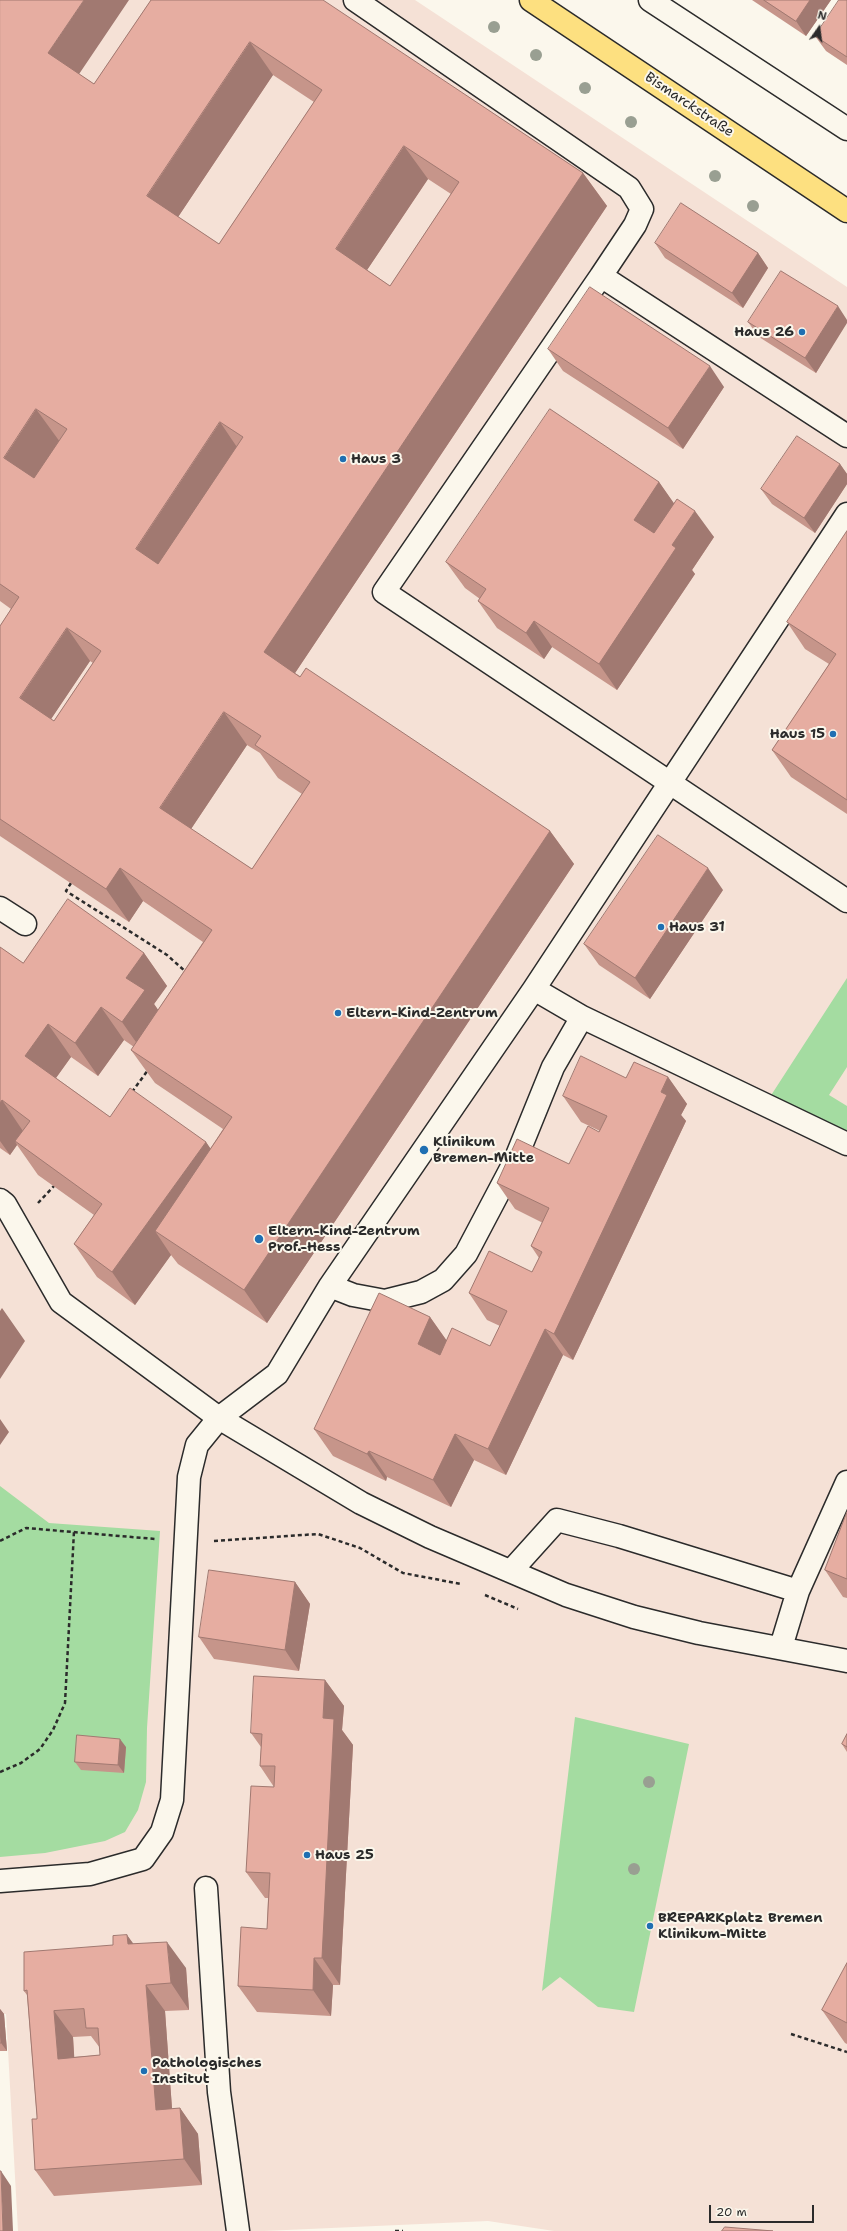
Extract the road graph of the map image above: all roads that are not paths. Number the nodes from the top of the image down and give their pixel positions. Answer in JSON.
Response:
{"nodes":[{"id":1,"x":355,"y":0,"type":"edge"},
{"id":2,"x":531,"y":0,"type":"edge"},
{"id":3,"x":650,"y":0,"type":"edge"},
{"id":4,"x":847,"y":128,"type":"edge"},
{"id":5,"x":847,"y":211,"type":"edge"},
{"id":6,"x":601,"y":276,"type":"junction"},
{"id":7,"x":847,"y":436,"type":"edge"},
{"id":8,"x":847,"y":514,"type":"edge"},
{"id":9,"x":669,"y":782,"type":"junction"},
{"id":10,"x":847,"y":901,"type":"edge"},
{"id":11,"x":0,"y":908,"type":"edge"},
{"id":12,"x":25,"y":924,"type":"dead end"},
{"id":13,"x":534,"y":989,"type":"junction"},
{"id":14,"x":582,"y":1017,"type":"junction"},
{"id":15,"x":847,"y":1144,"type":"edge"},
{"id":16,"x":0,"y":1200,"type":"edge"},
{"id":17,"x":330,"y":1286,"type":"junction"},
{"id":18,"x":218,"y":1418,"type":"junction"},
{"id":19,"x":847,"y":1482,"type":"edge"},
{"id":20,"x":511,"y":1571,"type":"junction"},
{"id":21,"x":798,"y":1591,"type":"junction"},
{"id":22,"x":781,"y":1647,"type":"junction"},
{"id":23,"x":847,"y":1661,"type":"edge"},
{"id":24,"x":0,"y":1881,"type":"edge"},
{"id":25,"x":206,"y":1888,"type":"dead end"},
{"id":26,"x":238,"y":2231,"type":"edge"}],
"edges":[{"from":1,"to":6,"type":"street"},
{"from":2,"to":5,"type":"main road","name":"Bismarckstraße"},
{"from":3,"to":4,"type":"street"},
{"from":6,"to":7,"type":"street"},
{"from":6,"to":9,"type":"street"},
{"from":8,"to":9,"type":"street"},
{"from":9,"to":10,"type":"street"},
{"from":9,"to":13,"type":"street"},
{"from":11,"to":12,"type":"street"},
{"from":13,"to":14,"type":"street"},
{"from":13,"to":17,"type":"street"},
{"from":14,"to":15,"type":"street"},
{"from":14,"to":17,"type":"street"},
{"from":16,"to":18,"type":"street"},
{"from":17,"to":18,"type":"street"},
{"from":18,"to":20,"type":"street"},
{"from":18,"to":24,"type":"street"},
{"from":19,"to":21,"type":"street"},
{"from":20,"to":21,"type":"street"},
{"from":20,"to":22,"type":"street"},
{"from":21,"to":22,"type":"street"},
{"from":22,"to":23,"type":"street"},
{"from":25,"to":26,"type":"street"}]}
